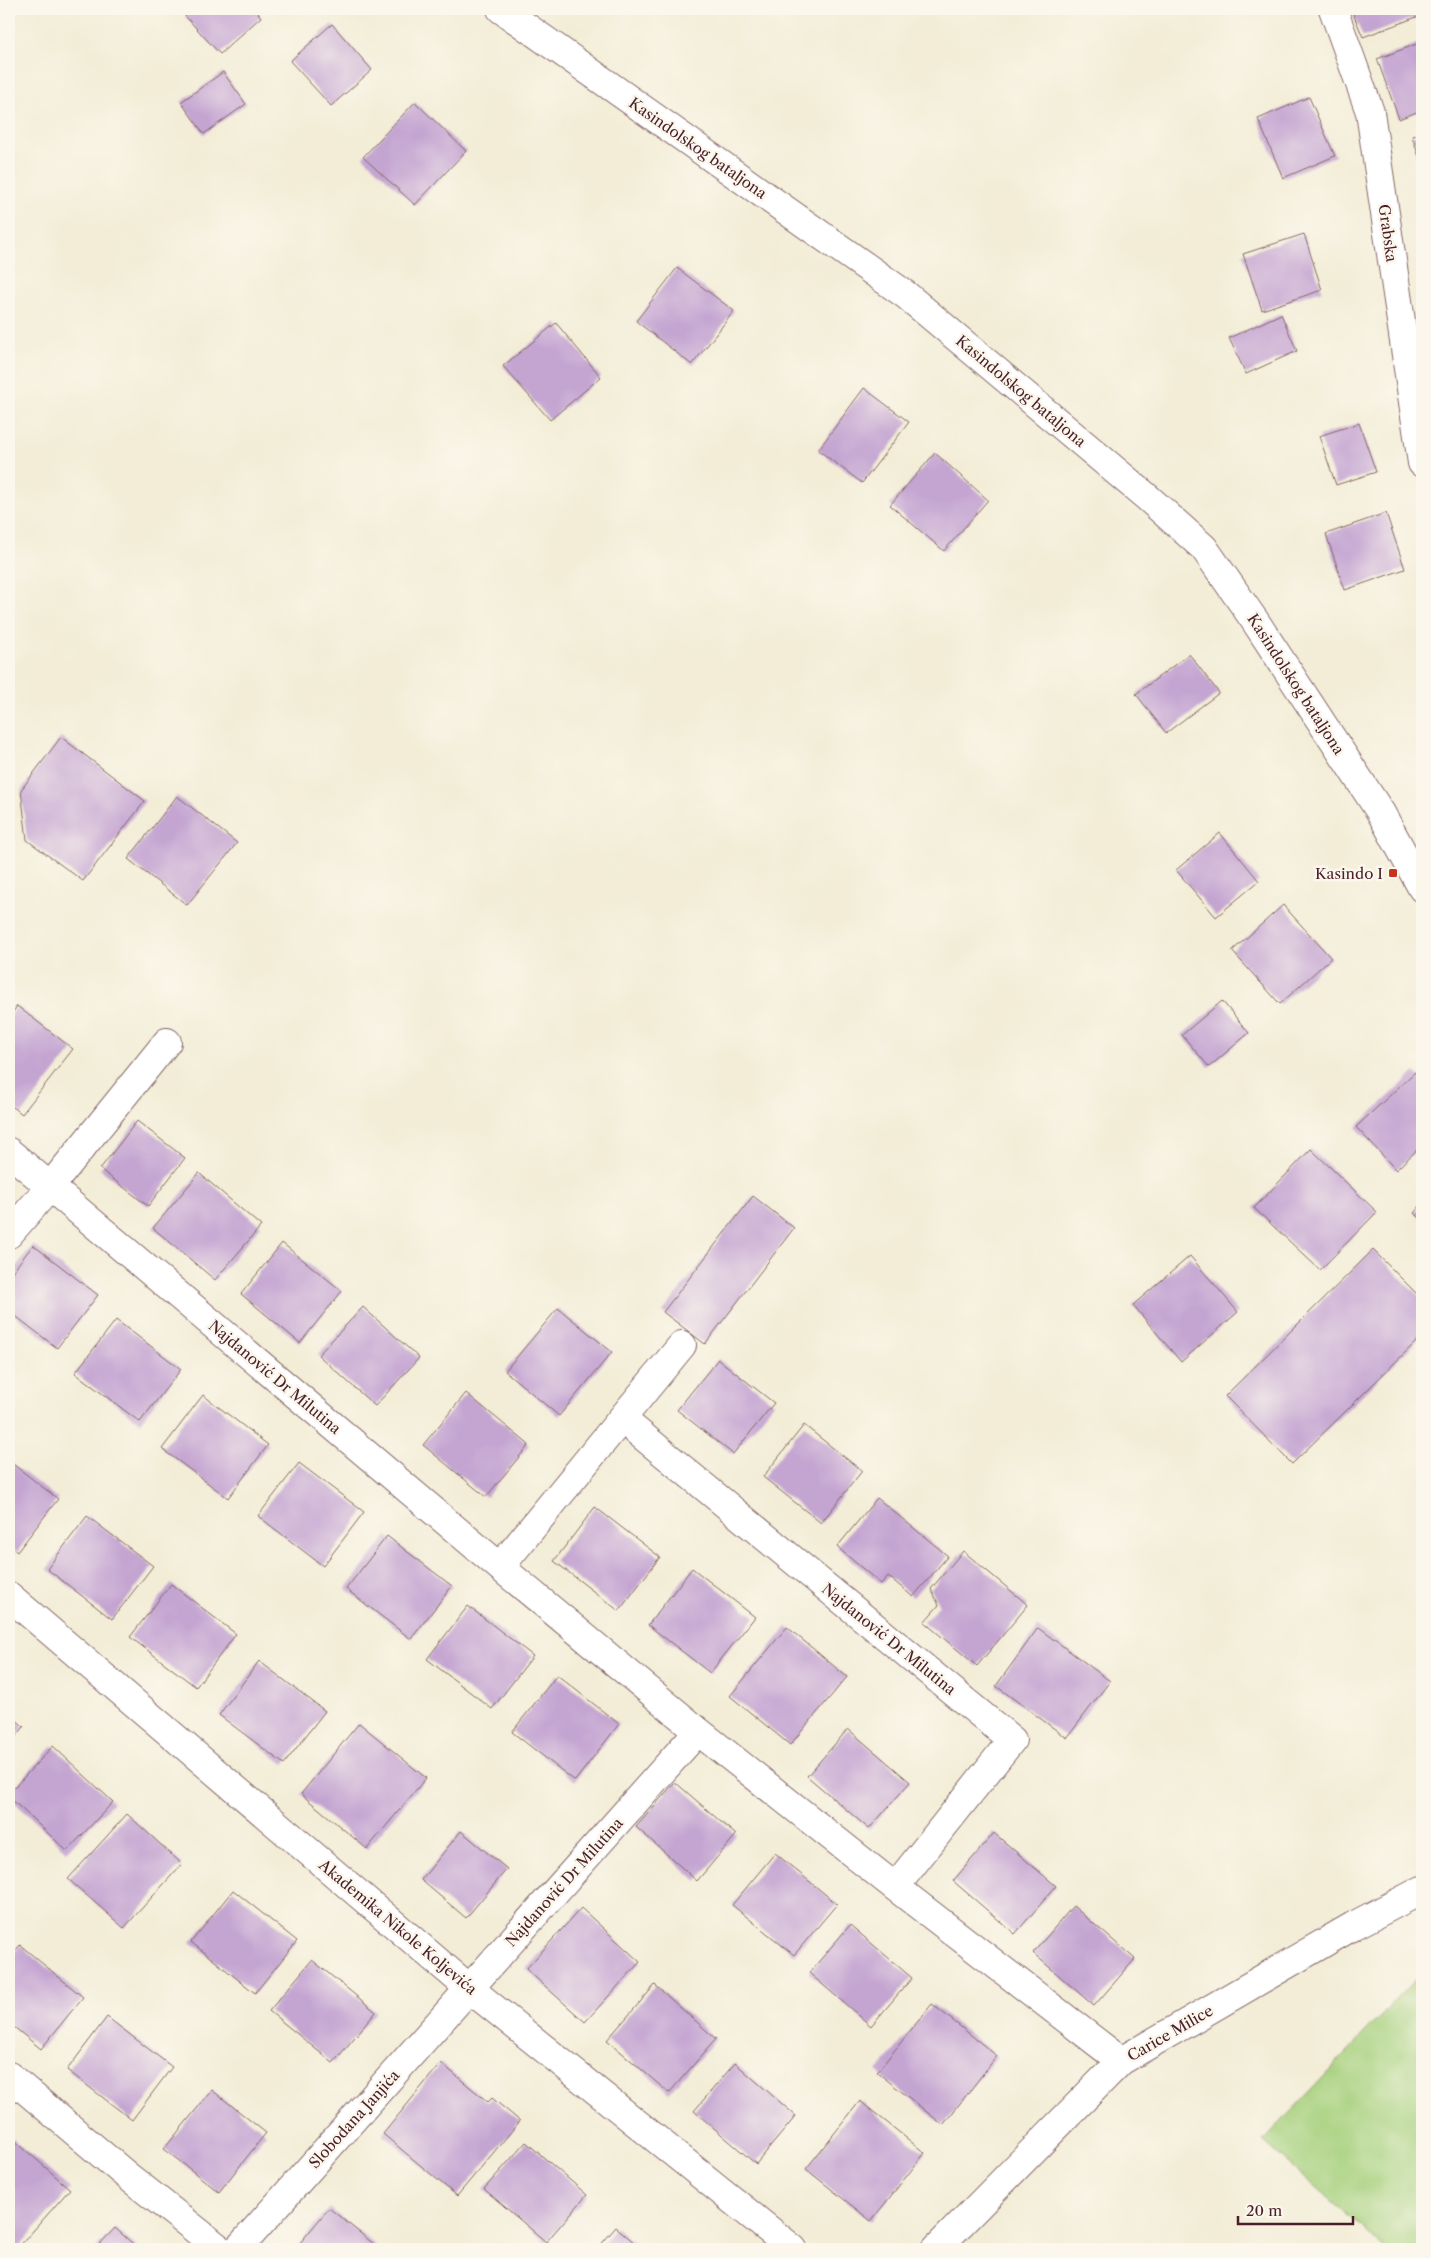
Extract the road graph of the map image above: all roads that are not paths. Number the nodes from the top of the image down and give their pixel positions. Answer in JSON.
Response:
{"nodes":[{"id":1,"x":501,"y":9,"type":"edge"},
{"id":2,"x":1334,"y":9,"type":"edge"},
{"id":3,"x":1422,"y":463,"type":"edge"},
{"id":4,"x":1422,"y":888,"type":"edge"},
{"id":5,"x":167,"y":1042,"type":"dead end"},
{"id":6,"x":9,"y":1152,"type":"edge"},
{"id":7,"x":49,"y":1188,"type":"junction"},
{"id":8,"x":9,"y":1234,"type":"edge"},
{"id":9,"x":682,"y":1345,"type":"dead end"},
{"id":10,"x":622,"y":1418,"type":"junction"},
{"id":11,"x":500,"y":1567,"type":"junction"},
{"id":12,"x":9,"y":1596,"type":"edge"},
{"id":13,"x":698,"y":1731,"type":"junction"},
{"id":14,"x":895,"y":1887,"type":"junction"},
{"id":15,"x":1422,"y":1890,"type":"edge"},
{"id":16,"x":470,"y":1988,"type":"junction"},
{"id":17,"x":1121,"y":2061,"type":"junction"},
{"id":18,"x":9,"y":2076,"type":"edge"},
{"id":19,"x":220,"y":2249,"type":"edge"},
{"id":20,"x":238,"y":2249,"type":"edge"},
{"id":21,"x":793,"y":2249,"type":"edge"},
{"id":22,"x":936,"y":2249,"type":"edge"}],
"edges":[{"from":1,"to":4,"type":"street","name":"Kasindolskog bataljona"},
{"from":2,"to":3,"type":"street","name":"Grabska"},
{"from":5,"to":7,"type":"street"},
{"from":6,"to":7,"type":"street","name":"Najdanović Dr Milutina"},
{"from":7,"to":8,"type":"street"},
{"from":7,"to":11,"type":"street","name":"Najdanović Dr Milutina"},
{"from":9,"to":10,"type":"street"},
{"from":10,"to":11,"type":"street"},
{"from":10,"to":14,"type":"street","name":"Najdanović Dr Milutina"},
{"from":11,"to":13,"type":"street","name":"Najdanović Dr Milutina"},
{"from":12,"to":16,"type":"street","name":"Akademika Nikole Koljevića"},
{"from":13,"to":14,"type":"street","name":"Najdanović Dr Milutina"},
{"from":13,"to":16,"type":"street","name":"Najdanović Dr Milutina"},
{"from":14,"to":17,"type":"street","name":"Najdanović Dr Milutina"},
{"from":15,"to":17,"type":"street","name":"Carice Milice"},
{"from":16,"to":20,"type":"street","name":"Slobodana Janjića"},
{"from":16,"to":21,"type":"street","name":"Akademika Nikole Koljevića"},
{"from":17,"to":22,"type":"street","name":"Carice Milice"},
{"from":18,"to":19,"type":"street"}]}
